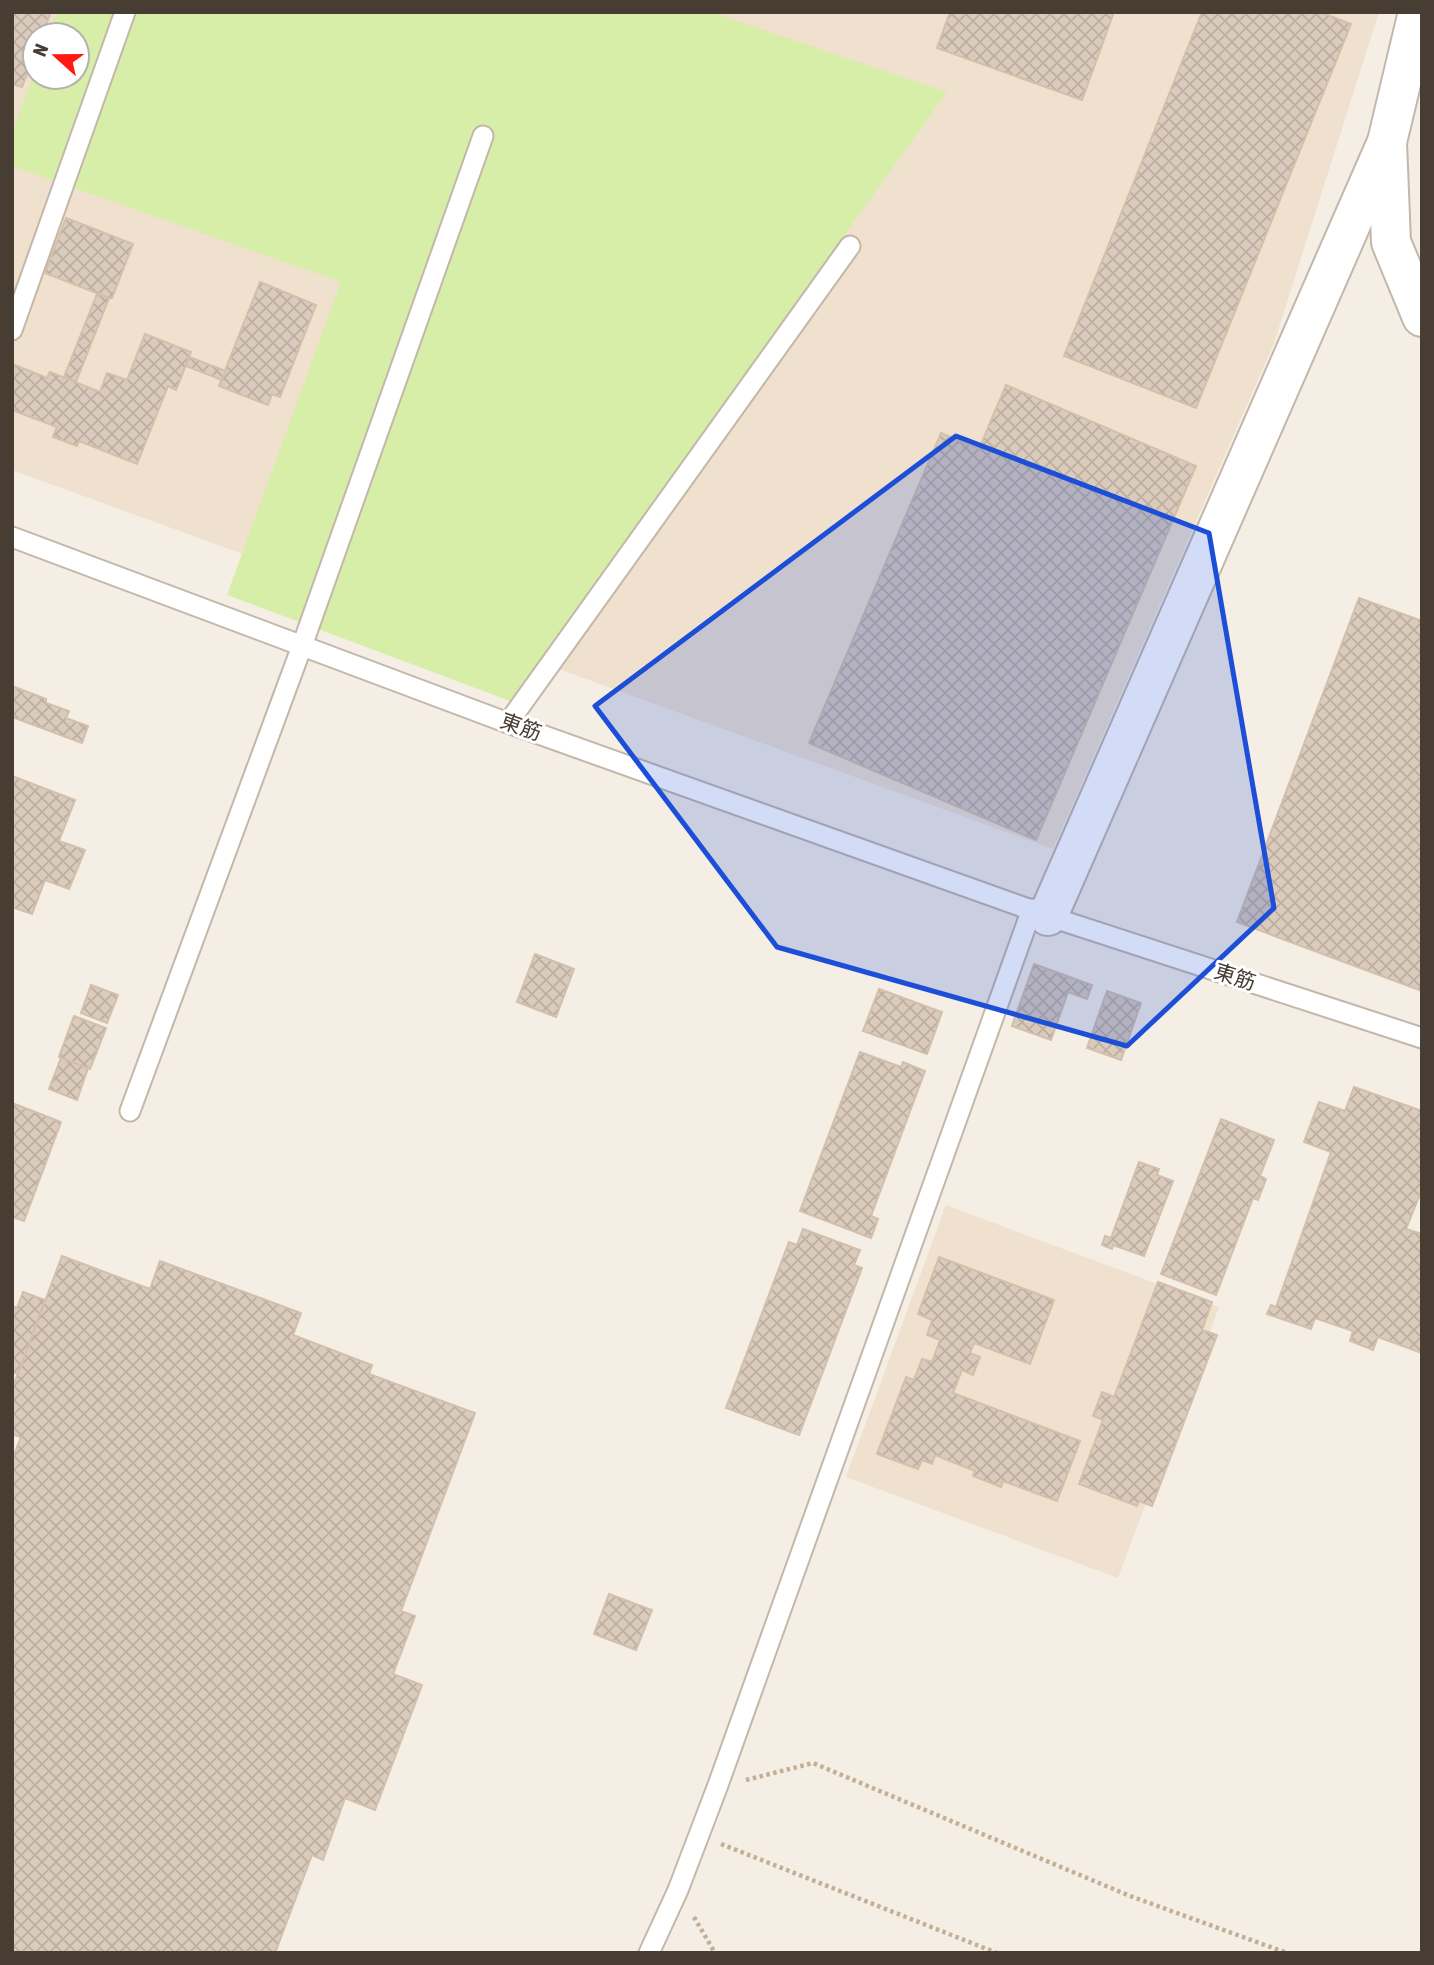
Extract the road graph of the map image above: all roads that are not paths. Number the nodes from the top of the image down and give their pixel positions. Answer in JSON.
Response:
{"nodes":[{"id":1,"x":125,"y":12,"type":"edge"},
{"id":2,"x":1418,"y":12,"type":"edge"},
{"id":3,"x":483,"y":136,"type":"dead end"},
{"id":4,"x":1387,"y":142,"type":"junction"},
{"id":5,"x":850,"y":246,"type":"dead end"},
{"id":6,"x":1422,"y":317,"type":"edge"},
{"id":7,"x":12,"y":330,"type":"edge"},
{"id":8,"x":12,"y":537,"type":"edge"},
{"id":9,"x":302,"y":646,"type":"junction"},
{"id":10,"x":508,"y":723,"type":"junction"},
{"id":11,"x":1040,"y":912,"type":"junction"},
{"id":12,"x":1422,"y":1038,"type":"edge"},
{"id":13,"x":130,"y":1111,"type":"dead end"},
{"id":14,"x":649,"y":1953,"type":"edge"}],
"edges":[{"from":1,"to":7,"type":"lane"},
{"from":2,"to":4,"type":"street"},
{"from":3,"to":9,"type":"lane"},
{"from":4,"to":6,"type":"street"},
{"from":4,"to":11,"type":"street"},
{"from":5,"to":10,"type":"lane"},
{"from":8,"to":9,"type":"lane","name":"東筋"},
{"from":9,"to":10,"type":"lane","name":"東筋"},
{"from":9,"to":13,"type":"lane"},
{"from":10,"to":11,"type":"lane","name":"東筋"},
{"from":11,"to":12,"type":"lane","name":"東筋"},
{"from":11,"to":14,"type":"lane"}]}
